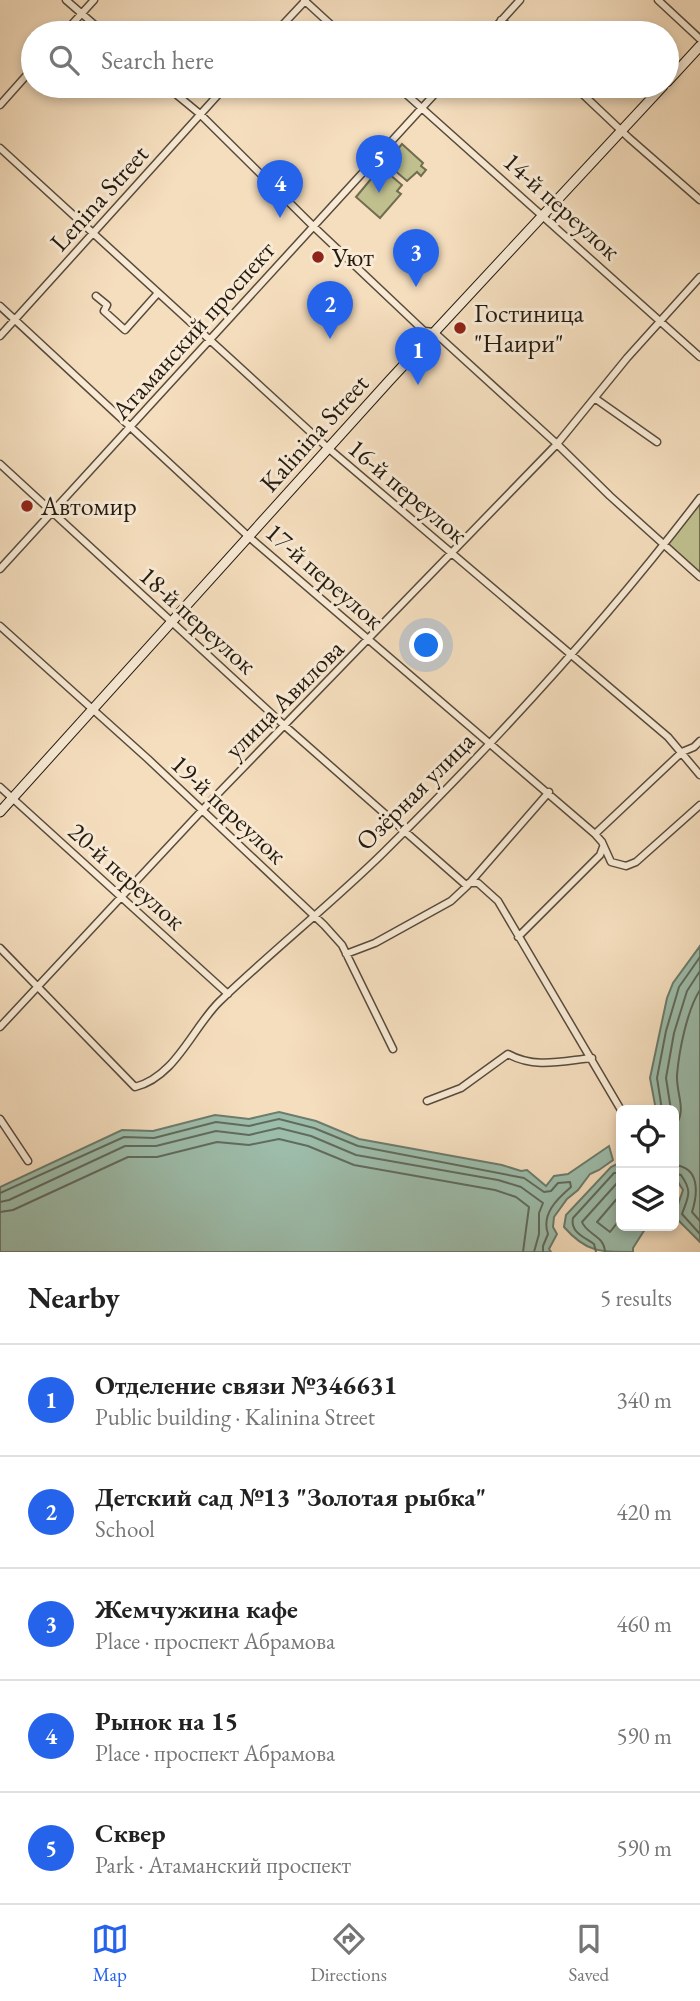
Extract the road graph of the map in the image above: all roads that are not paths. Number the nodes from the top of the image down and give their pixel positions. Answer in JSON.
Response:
{"nodes":[{"id":1,"x":66,"y":0,"type":"edge"},
{"id":2,"x":94,"y":0,"type":"edge"},
{"id":3,"x":305,"y":0,"type":"edge"},
{"id":4,"x":520,"y":0,"type":"edge"},
{"id":5,"x":658,"y":0,"type":"edge"},
{"id":6,"x":82,"y":14,"type":"junction"},
{"id":7,"x":501,"y":20,"type":"edge"},
{"id":8,"x":75,"y":21,"type":"edge"},
{"id":9,"x":90,"y":21,"type":"edge"},
{"id":10,"x":286,"y":21,"type":"edge"},
{"id":11,"x":327,"y":21,"type":"edge"},
{"id":12,"x":700,"y":39,"type":"edge"},
{"id":13,"x":700,"y":46,"type":"edge"},
{"id":14,"x":679,"y":69,"type":"edge"},
{"id":15,"x":21,"y":81,"type":"edge"},
{"id":16,"x":181,"y":98,"type":"edge"},
{"id":17,"x":215,"y":98,"type":"edge"},
{"id":18,"x":411,"y":98,"type":"edge"},
{"id":19,"x":431,"y":98,"type":"edge"},
{"id":20,"x":587,"y":98,"type":"edge"},
{"id":21,"x":652,"y":98,"type":"edge"},
{"id":22,"x":0,"y":105,"type":"edge"},
{"id":23,"x":422,"y":108,"type":"junction"},
{"id":24,"x":200,"y":114,"type":"junction"},
{"id":25,"x":622,"y":129,"type":"junction"},
{"id":26,"x":0,"y":148,"type":"edge"},
{"id":27,"x":700,"y":200,"type":"edge"},
{"id":28,"x":542,"y":215,"type":"junction"},
{"id":29,"x":313,"y":226,"type":"junction"},
{"id":30,"x":93,"y":233,"type":"junction"},
{"id":31,"x":700,"y":277,"type":"edge"},
{"id":32,"x":158,"y":293,"type":"junction"},
{"id":33,"x":96,"y":296,"type":"dead end"},
{"id":34,"x":0,"y":306,"type":"edge"},
{"id":35,"x":15,"y":319,"type":"junction"},
{"id":36,"x":661,"y":320,"type":"junction"},
{"id":37,"x":434,"y":332,"type":"junction"},
{"id":38,"x":0,"y":335,"type":"edge"},
{"id":39,"x":211,"y":340,"type":"junction"},
{"id":40,"x":700,"y":357,"type":"edge"},
{"id":41,"x":596,"y":398,"type":"junction"},
{"id":42,"x":130,"y":427,"type":"junction"},
{"id":43,"x":657,"y":442,"type":"dead end"},
{"id":44,"x":557,"y":444,"type":"junction"},
{"id":45,"x":328,"y":448,"type":"junction"},
{"id":46,"x":0,"y":464,"type":"edge"},
{"id":47,"x":700,"y":498,"type":"edge"},
{"id":48,"x":52,"y":512,"type":"junction"},
{"id":49,"x":249,"y":537,"type":"junction"},
{"id":50,"x":664,"y":546,"type":"junction"},
{"id":51,"x":452,"y":553,"type":"junction"},
{"id":52,"x":0,"y":569,"type":"edge"},
{"id":53,"x":700,"y":577,"type":"edge"},
{"id":54,"x":172,"y":622,"type":"junction"},
{"id":55,"x":0,"y":626,"type":"edge"},
{"id":56,"x":369,"y":639,"type":"junction"},
{"id":57,"x":572,"y":654,"type":"junction"},
{"id":58,"x":92,"y":709,"type":"junction"},
{"id":59,"x":285,"y":726,"type":"junction"},
{"id":60,"x":700,"y":741,"type":"edge"},
{"id":61,"x":491,"y":743,"type":"junction"},
{"id":62,"x":682,"y":752,"type":"junction"},
{"id":63,"x":700,"y":775,"type":"edge"},
{"id":64,"x":0,"y":787,"type":"edge"},
{"id":65,"x":549,"y":792,"type":"junction"},
{"id":66,"x":12,"y":798,"type":"junction"},
{"id":67,"x":700,"y":805,"type":"edge"},
{"id":68,"x":202,"y":810,"type":"junction"},
{"id":69,"x":0,"y":812,"type":"edge"},
{"id":70,"x":404,"y":832,"type":"junction"},
{"id":71,"x":595,"y":834,"type":"junction"},
{"id":72,"x":602,"y":842,"type":"junction"},
{"id":73,"x":468,"y":885,"type":"junction"},
{"id":74,"x":120,"y":896,"type":"junction"},
{"id":75,"x":313,"y":915,"type":"junction"},
{"id":76,"x":519,"y":937,"type":"junction"},
{"id":77,"x":0,"y":948,"type":"edge"},
{"id":78,"x":346,"y":954,"type":"junction"},
{"id":79,"x":38,"y":985,"type":"junction"},
{"id":80,"x":228,"y":994,"type":"junction"},
{"id":81,"x":0,"y":1027,"type":"edge"},
{"id":82,"x":393,"y":1049,"type":"dead end"},
{"id":83,"x":592,"y":1058,"type":"junction"},
{"id":84,"x":427,"y":1101,"type":"dead end"},
{"id":85,"x":618,"y":1105,"type":"edge"},
{"id":86,"x":0,"y":1119,"type":"edge"},
{"id":87,"x":28,"y":1161,"type":"dead end"}],
"edges":[{"from":1,"to":6,"type":"street"},
{"from":2,"to":6,"type":"street"},
{"from":3,"to":10,"type":"street"},
{"from":3,"to":11,"type":"street"},
{"from":4,"to":7,"type":"street"},
{"from":5,"to":12,"type":"street"},
{"from":6,"to":8,"type":"street"},
{"from":6,"to":9,"type":"street"},
{"from":13,"to":14,"type":"main road"},
{"from":15,"to":22,"type":"street"},
{"from":16,"to":24,"type":"street"},
{"from":17,"to":24,"type":"street","name":"Lenina Street"},
{"from":18,"to":23,"type":"street","name":"14-й переулок"},
{"from":19,"to":23,"type":"street","name":"Атаманский проспект"},
{"from":20,"to":25,"type":"street"},
{"from":21,"to":25,"type":"main road","name":"Kalinina Street"},
{"from":23,"to":28,"type":"street","name":"14-й переулок"},
{"from":23,"to":29,"type":"street","name":"Атаманский проспект"},
{"from":24,"to":29,"type":"street"},
{"from":24,"to":30,"type":"street","name":"Lenina Street"},
{"from":25,"to":27,"type":"street"},
{"from":25,"to":28,"type":"main road","name":"Kalinina Street"},
{"from":26,"to":30,"type":"street","name":"16-й переулок"},
{"from":28,"to":36,"type":"street","name":"14-й переулок"},
{"from":28,"to":37,"type":"main road","name":"Kalinina Street"},
{"from":29,"to":37,"type":"street"},
{"from":29,"to":39,"type":"street","name":"Атаманский проспект"},
{"from":30,"to":32,"type":"street","name":"16-й переулок"},
{"from":30,"to":35,"type":"street","name":"Lenina Street"},
{"from":31,"to":36,"type":"street","name":"улица Авилова"},
{"from":32,"to":33,"type":"street"},
{"from":32,"to":39,"type":"street","name":"16-й переулок"},
{"from":34,"to":35,"type":"street","name":"17-й переулок"},
{"from":35,"to":38,"type":"street","name":"Lenina Street"},
{"from":35,"to":42,"type":"street","name":"17-й переулок"},
{"from":36,"to":40,"type":"street","name":"14-й переулок"},
{"from":36,"to":41,"type":"street","name":"улица Авилова"},
{"from":37,"to":44,"type":"street"},
{"from":37,"to":45,"type":"main road","name":"Kalinina Street"},
{"from":39,"to":42,"type":"street","name":"Атаманский проспект"},
{"from":39,"to":45,"type":"street","name":"16-й переулок"},
{"from":41,"to":43,"type":"street"},
{"from":41,"to":44,"type":"street","name":"улица Авилова"},
{"from":42,"to":48,"type":"street","name":"Атаманский проспект"},
{"from":42,"to":49,"type":"street","name":"17-й переулок"},
{"from":44,"to":50,"type":"street"},
{"from":44,"to":51,"type":"street","name":"улица Авилова"},
{"from":45,"to":49,"type":"main road","name":"Kalinina Street"},
{"from":45,"to":51,"type":"street","name":"16-й переулок"},
{"from":46,"to":48,"type":"street","name":"18-й переулок"},
{"from":47,"to":50,"type":"street","name":"Озёрная улица"},
{"from":48,"to":52,"type":"street","name":"Атаманский проспект"},
{"from":48,"to":54,"type":"street","name":"18-й переулок"},
{"from":49,"to":54,"type":"main road","name":"Kalinina Street"},
{"from":49,"to":56,"type":"street","name":"17-й переулок"},
{"from":50,"to":53,"type":"street"},
{"from":50,"to":57,"type":"street","name":"Озёрная улица"},
{"from":51,"to":56,"type":"street","name":"улица Авилова"},
{"from":51,"to":57,"type":"street","name":"16-й переулок"},
{"from":54,"to":58,"type":"main road","name":"Kalinina Street"},
{"from":54,"to":59,"type":"street","name":"18-й переулок"},
{"from":55,"to":58,"type":"street","name":"19-й переулок"},
{"from":56,"to":59,"type":"street","name":"улица Авилова"},
{"from":56,"to":61,"type":"street","name":"17-й переулок"},
{"from":57,"to":61,"type":"street","name":"Озёрная улица"},
{"from":57,"to":62,"type":"street","name":"16-й переулок"},
{"from":58,"to":66,"type":"main road","name":"Kalinina Street"},
{"from":58,"to":68,"type":"street","name":"19-й переулок"},
{"from":59,"to":68,"type":"street","name":"улица Авилова"},
{"from":59,"to":70,"type":"street","name":"18-й переулок"},
{"from":60,"to":62,"type":"street"},
{"from":61,"to":65,"type":"street","name":"17-й переулок"},
{"from":61,"to":70,"type":"street","name":"Озёрная улица"},
{"from":62,"to":63,"type":"street","name":"16-й переулок"},
{"from":62,"to":71,"type":"street"},
{"from":64,"to":66,"type":"street","name":"20-й переулок"},
{"from":65,"to":71,"type":"street","name":"17-й переулок"},
{"from":65,"to":73,"type":"street"},
{"from":66,"to":69,"type":"main road","name":"Kalinina Street"},
{"from":66,"to":74,"type":"street","name":"20-й переулок"},
{"from":67,"to":72,"type":"street","name":"17-й переулок"},
{"from":68,"to":74,"type":"street","name":"улица Авилова"},
{"from":68,"to":75,"type":"street","name":"19-й переулок"},
{"from":70,"to":73,"type":"street","name":"18-й переулок"},
{"from":70,"to":75,"type":"street","name":"Озёрная улица"},
{"from":71,"to":72,"type":"street","name":"17-й переулок"},
{"from":72,"to":76,"type":"street"},
{"from":73,"to":76,"type":"street","name":"18-й переулок"},
{"from":73,"to":78,"type":"street"},
{"from":74,"to":79,"type":"street","name":"улица Авилова"},
{"from":74,"to":80,"type":"street","name":"20-й переулок"},
{"from":75,"to":78,"type":"street","name":"19-й переулок"},
{"from":75,"to":80,"type":"street","name":"Озёрная улица"},
{"from":76,"to":83,"type":"street","name":"18-й переулок"},
{"from":77,"to":79,"type":"street"},
{"from":78,"to":82,"type":"street","name":"19-й переулок"},
{"from":79,"to":80,"type":"street","name":"Озёрная улица"},
{"from":79,"to":81,"type":"street","name":"улица Авилова"},
{"from":83,"to":84,"type":"street"},
{"from":83,"to":85,"type":"street","name":"18-й переулок"},
{"from":86,"to":87,"type":"street"}]}
